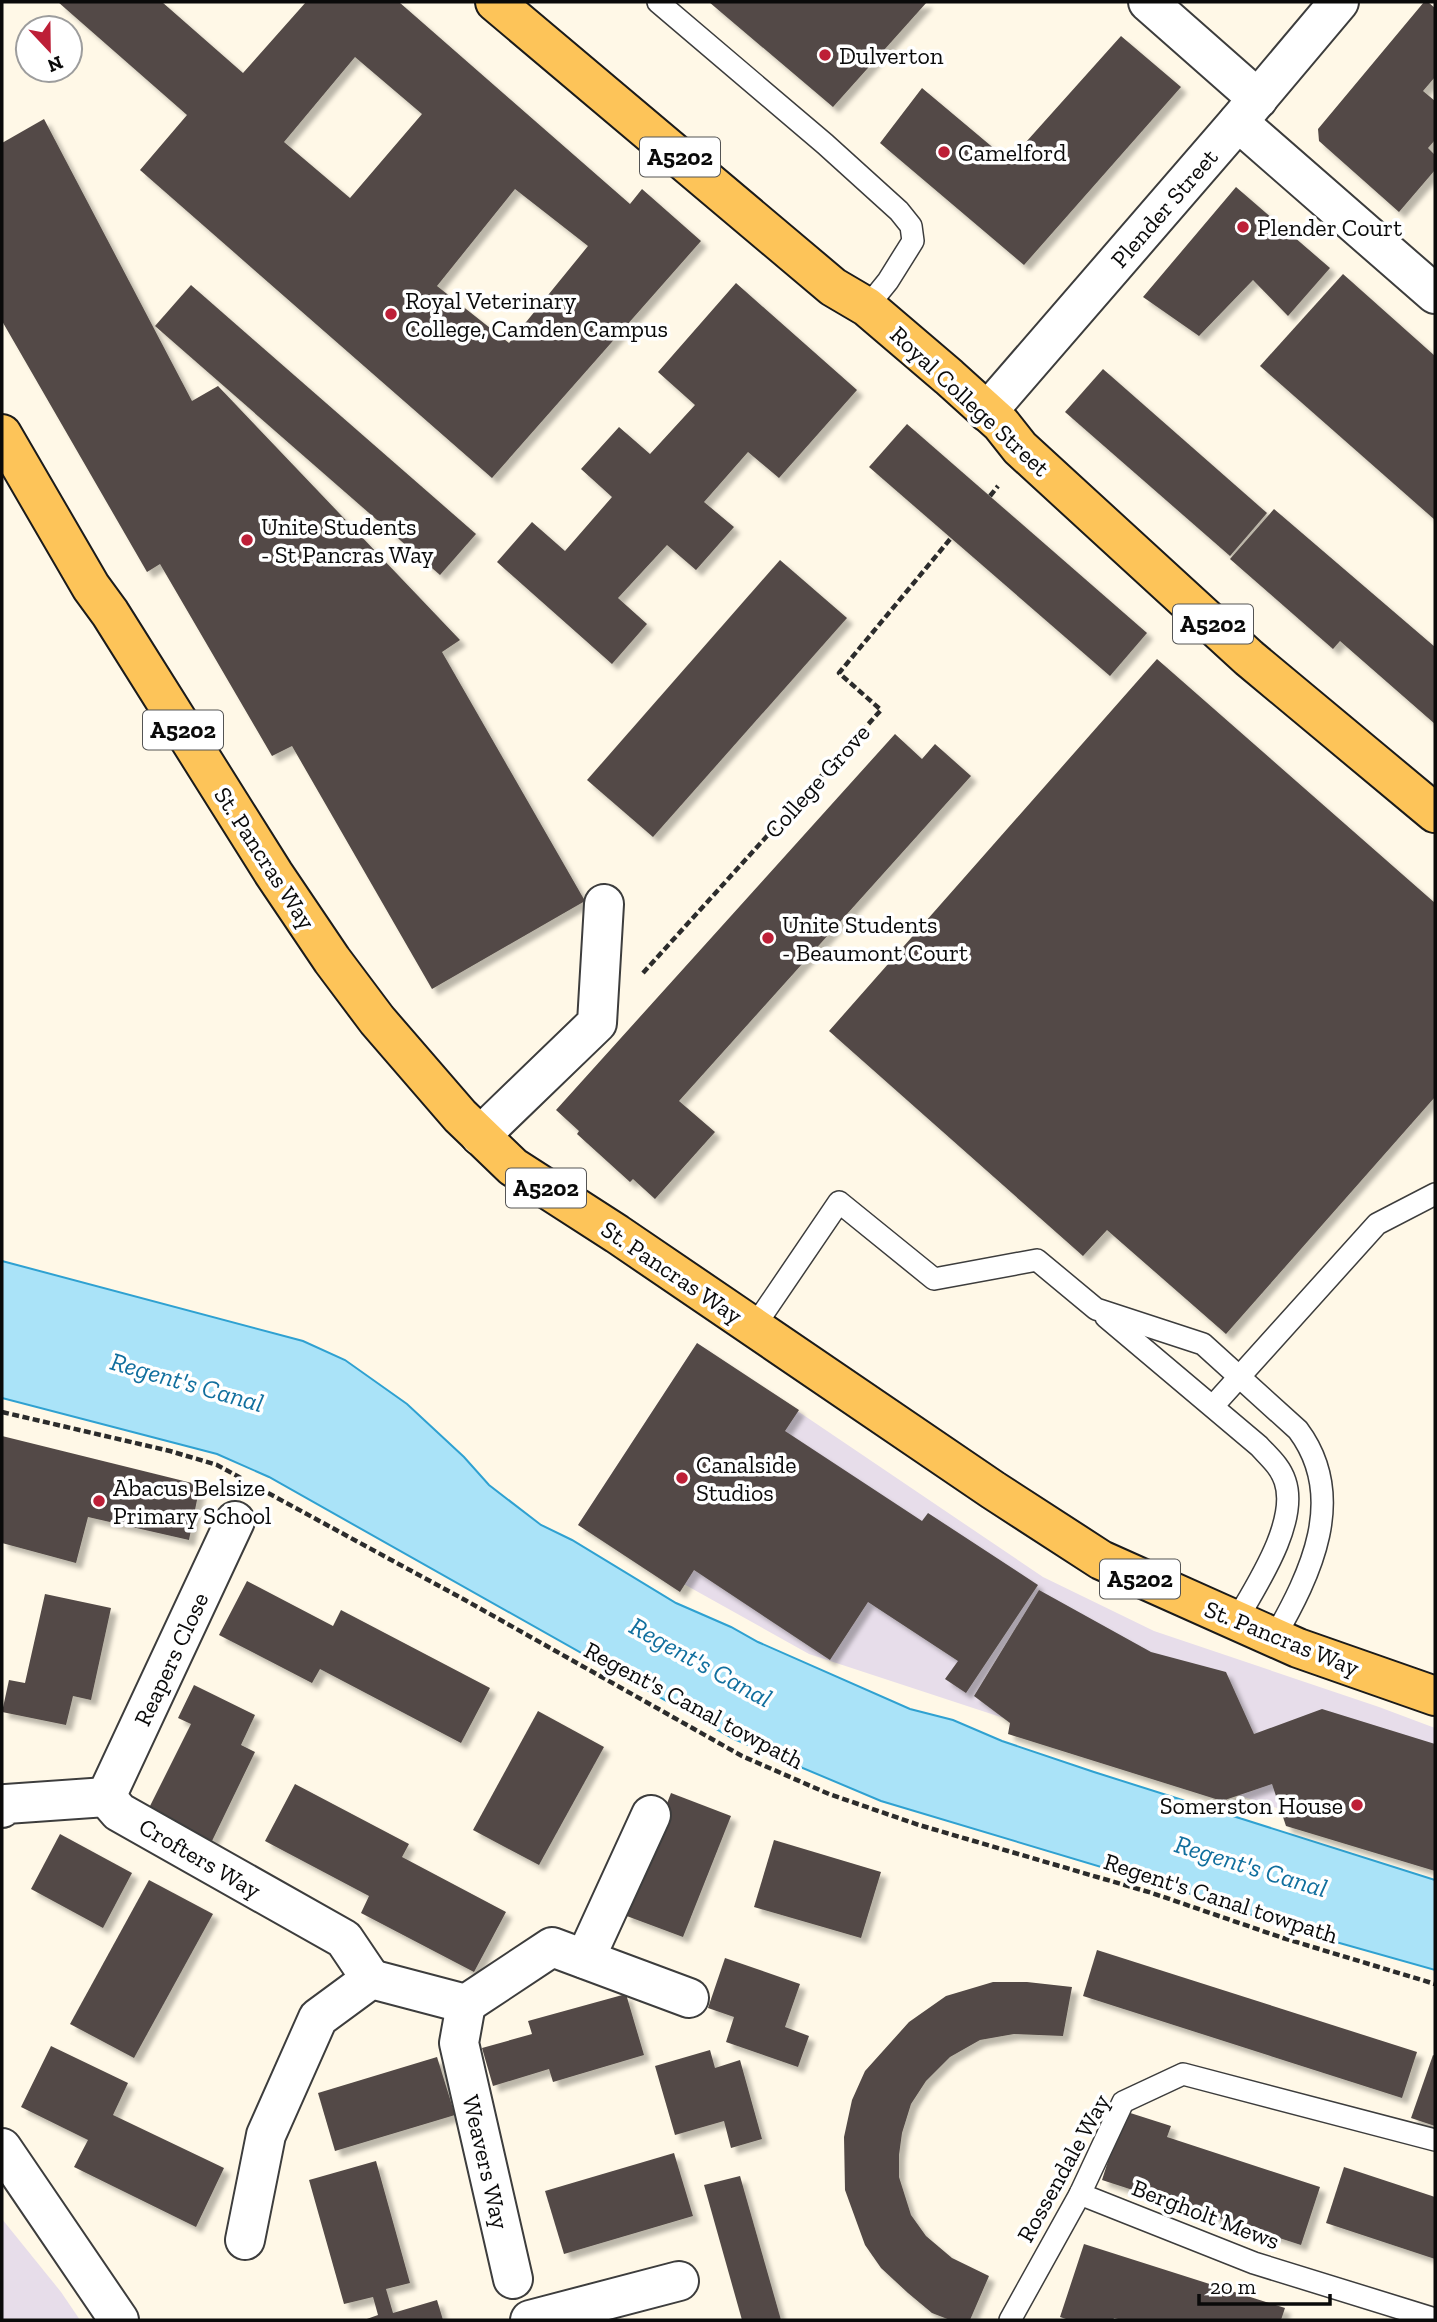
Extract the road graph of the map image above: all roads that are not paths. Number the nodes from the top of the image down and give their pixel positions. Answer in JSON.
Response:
{"nodes":[{"id":1,"x":495,"y":2,"type":"edge"},
{"id":2,"x":658,"y":2,"type":"edge"},
{"id":3,"x":1149,"y":2,"type":"edge"},
{"id":4,"x":1339,"y":2,"type":"edge"},
{"id":5,"x":1248,"y":111,"type":"junction"},
{"id":6,"x":1435,"y":294,"type":"edge"},
{"id":7,"x":867,"y":307,"type":"junction"},
{"id":8,"x":987,"y":412,"type":"junction"},
{"id":9,"x":2,"y":434,"type":"edge"},
{"id":10,"x":1435,"y":813,"type":"edge"},
{"id":11,"x":604,"y":904,"type":"dead end"},
{"id":12,"x":480,"y":1136,"type":"junction"},
{"id":13,"x":1435,"y":1194,"type":"edge"},
{"id":14,"x":1096,"y":1309,"type":"junction"},
{"id":15,"x":754,"y":1327,"type":"junction"},
{"id":16,"x":1239,"y":1377,"type":"junction"},
{"id":17,"x":1213,"y":1406,"type":"junction"},
{"id":18,"x":235,"y":1521,"type":"dead end"},
{"id":19,"x":1236,"y":1621,"type":"junction"},
{"id":20,"x":1274,"y":1638,"type":"junction"},
{"id":21,"x":1435,"y":1696,"type":"edge"},
{"id":22,"x":106,"y":1797,"type":"junction"},
{"id":23,"x":3,"y":1804,"type":"edge"},
{"id":24,"x":651,"y":1815,"type":"dead end"},
{"id":25,"x":585,"y":1959,"type":"junction"},
{"id":26,"x":371,"y":1979,"type":"junction"},
{"id":27,"x":689,"y":1998,"type":"dead end"},
{"id":28,"x":466,"y":2004,"type":"junction"},
{"id":29,"x":1435,"y":2140,"type":"edge"},
{"id":30,"x":2,"y":2148,"type":"edge"},
{"id":31,"x":1080,"y":2193,"type":"junction"},
{"id":32,"x":245,"y":2240,"type":"dead end"},
{"id":33,"x":678,"y":2281,"type":"dead end"},
{"id":34,"x":521,"y":2305,"type":"edge"},
{"id":35,"x":1435,"y":2319,"type":"edge"},
{"id":36,"x":119,"y":2320,"type":"edge"},
{"id":37,"x":1010,"y":2320,"type":"edge"}],
"edges":[{"from":1,"to":7,"type":"main road","name":"Royal College Street","number":"A5202"},
{"from":2,"to":7,"type":"lane"},
{"from":3,"to":5,"type":"street"},
{"from":4,"to":5,"type":"street","name":"Plender Street"},
{"from":5,"to":6,"type":"street"},
{"from":5,"to":8,"type":"street","name":"Plender Street"},
{"from":7,"to":8,"type":"main road","name":"Royal College Street","number":"A5202"},
{"from":8,"to":10,"type":"main road","name":"Royal College Street","number":"A5202"},
{"from":9,"to":12,"type":"main road","name":"St. Pancras Way","number":"A5202"},
{"from":11,"to":12,"type":"street"},
{"from":12,"to":15,"type":"main road","name":"St. Pancras Way","number":"A5202"},
{"from":13,"to":16,"type":"lane"},
{"from":14,"to":15,"type":"lane"},
{"from":14,"to":16,"type":"lane"},
{"from":14,"to":17,"type":"lane"},
{"from":15,"to":19,"type":"main road","name":"St. Pancras Way","number":"A5202"},
{"from":16,"to":17,"type":"lane"},
{"from":16,"to":20,"type":"lane"},
{"from":17,"to":19,"type":"lane"},
{"from":18,"to":22,"type":"street","name":"Reapers Close"},
{"from":19,"to":20,"type":"main road","name":"St. Pancras Way","number":"A5202"},
{"from":20,"to":21,"type":"main road","name":"St. Pancras Way","number":"A5202"},
{"from":22,"to":23,"type":"street"},
{"from":22,"to":26,"type":"street","name":"Crofters Way"},
{"from":24,"to":25,"type":"street"},
{"from":25,"to":27,"type":"street"},
{"from":25,"to":28,"type":"street"},
{"from":26,"to":28,"type":"street"},
{"from":26,"to":32,"type":"street"},
{"from":28,"to":34,"type":"street","name":"Weavers Way"},
{"from":29,"to":31,"type":"lane","name":"Rossendale Way"},
{"from":30,"to":36,"type":"street"},
{"from":31,"to":35,"type":"lane","name":"Bergholt Mews"},
{"from":31,"to":37,"type":"lane","name":"Rossendale Way"},
{"from":33,"to":34,"type":"street","name":"Weavers Way"}]}
